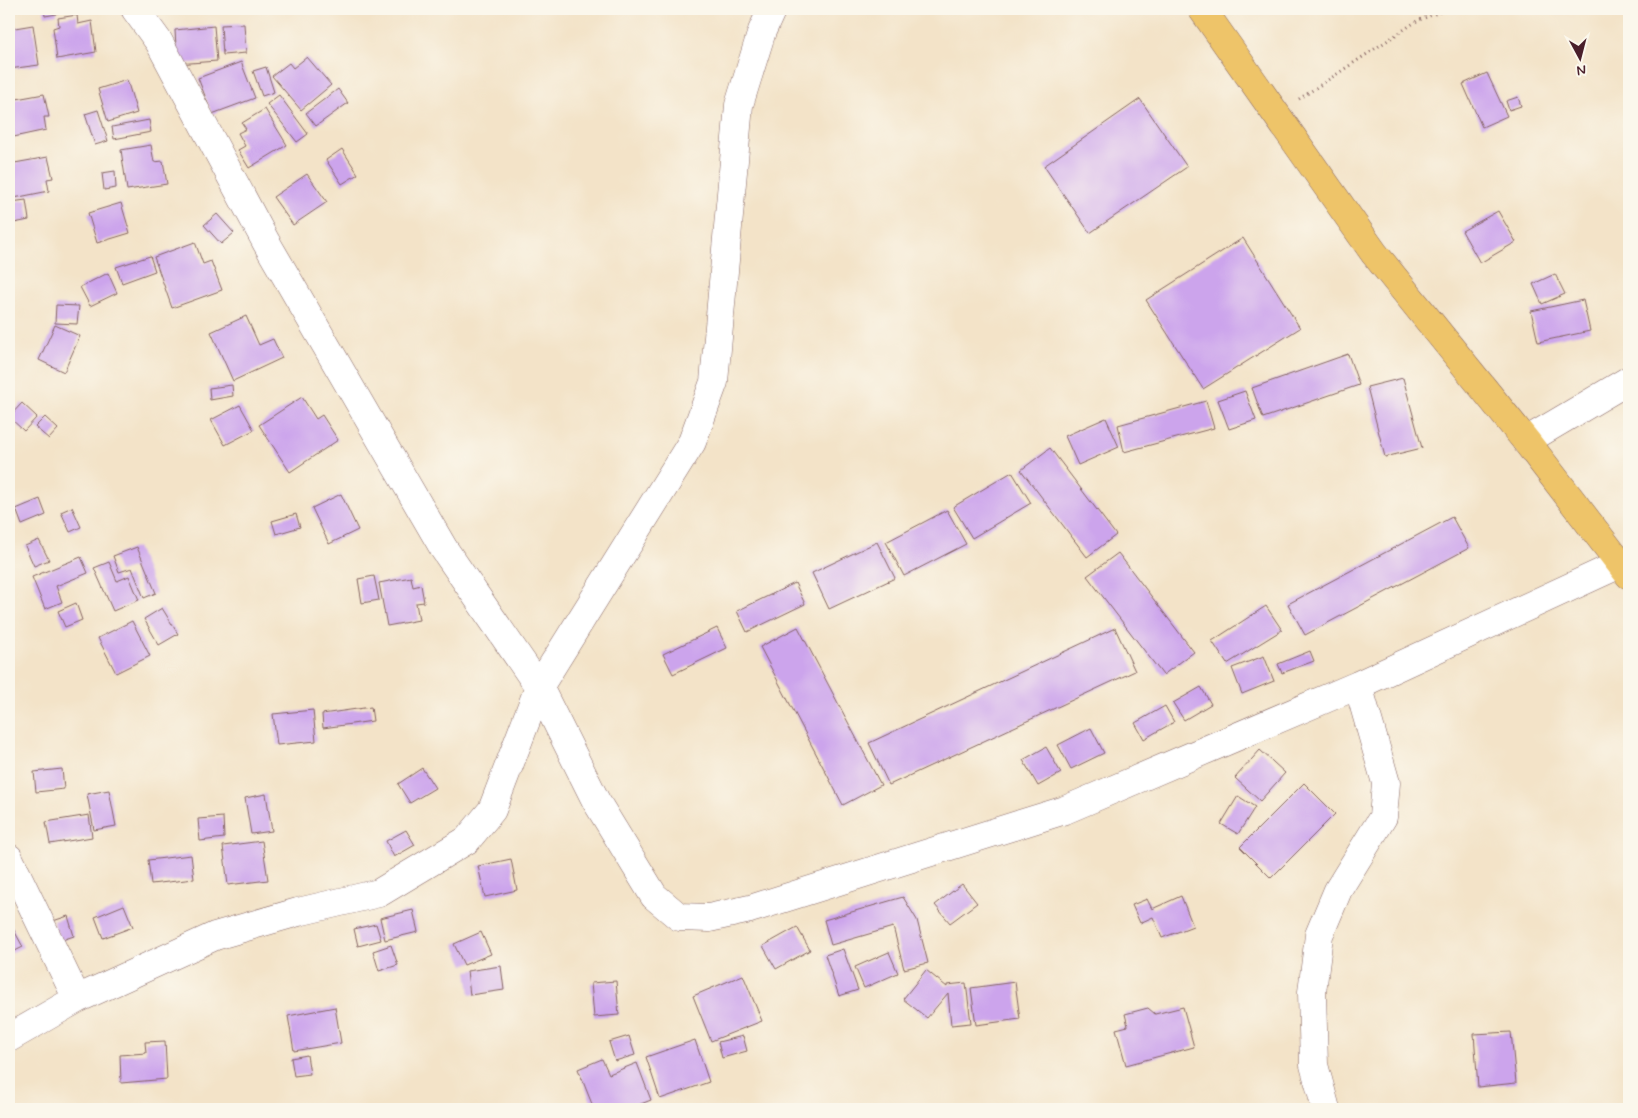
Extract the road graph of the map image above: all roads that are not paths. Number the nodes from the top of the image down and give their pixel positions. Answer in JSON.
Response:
{"nodes":[{"id":1,"x":135,"y":9,"type":"edge"},
{"id":2,"x":772,"y":9,"type":"edge"},
{"id":3,"x":1202,"y":9,"type":"edge"},
{"id":4,"x":1629,"y":380,"type":"edge"},
{"id":5,"x":1526,"y":440,"type":"junction"},
{"id":6,"x":1625,"y":570,"type":"edge"},
{"id":7,"x":1358,"y":685,"type":"junction"},
{"id":8,"x":539,"y":687,"type":"junction"},
{"id":9,"x":9,"y":858,"type":"edge"},
{"id":10,"x":76,"y":999,"type":"junction"},
{"id":11,"x":9,"y":1038,"type":"edge"},
{"id":12,"x":1326,"y":1109,"type":"edge"}],
"edges":[{"from":1,"to":8,"type":"street"},
{"from":2,"to":8,"type":"street"},
{"from":3,"to":5,"type":"highway"},
{"from":4,"to":5,"type":"street"},
{"from":5,"to":6,"type":"highway"},
{"from":6,"to":7,"type":"street"},
{"from":7,"to":8,"type":"street"},
{"from":7,"to":12,"type":"street"},
{"from":8,"to":10,"type":"street"},
{"from":9,"to":10,"type":"street"},
{"from":10,"to":11,"type":"street"}]}
